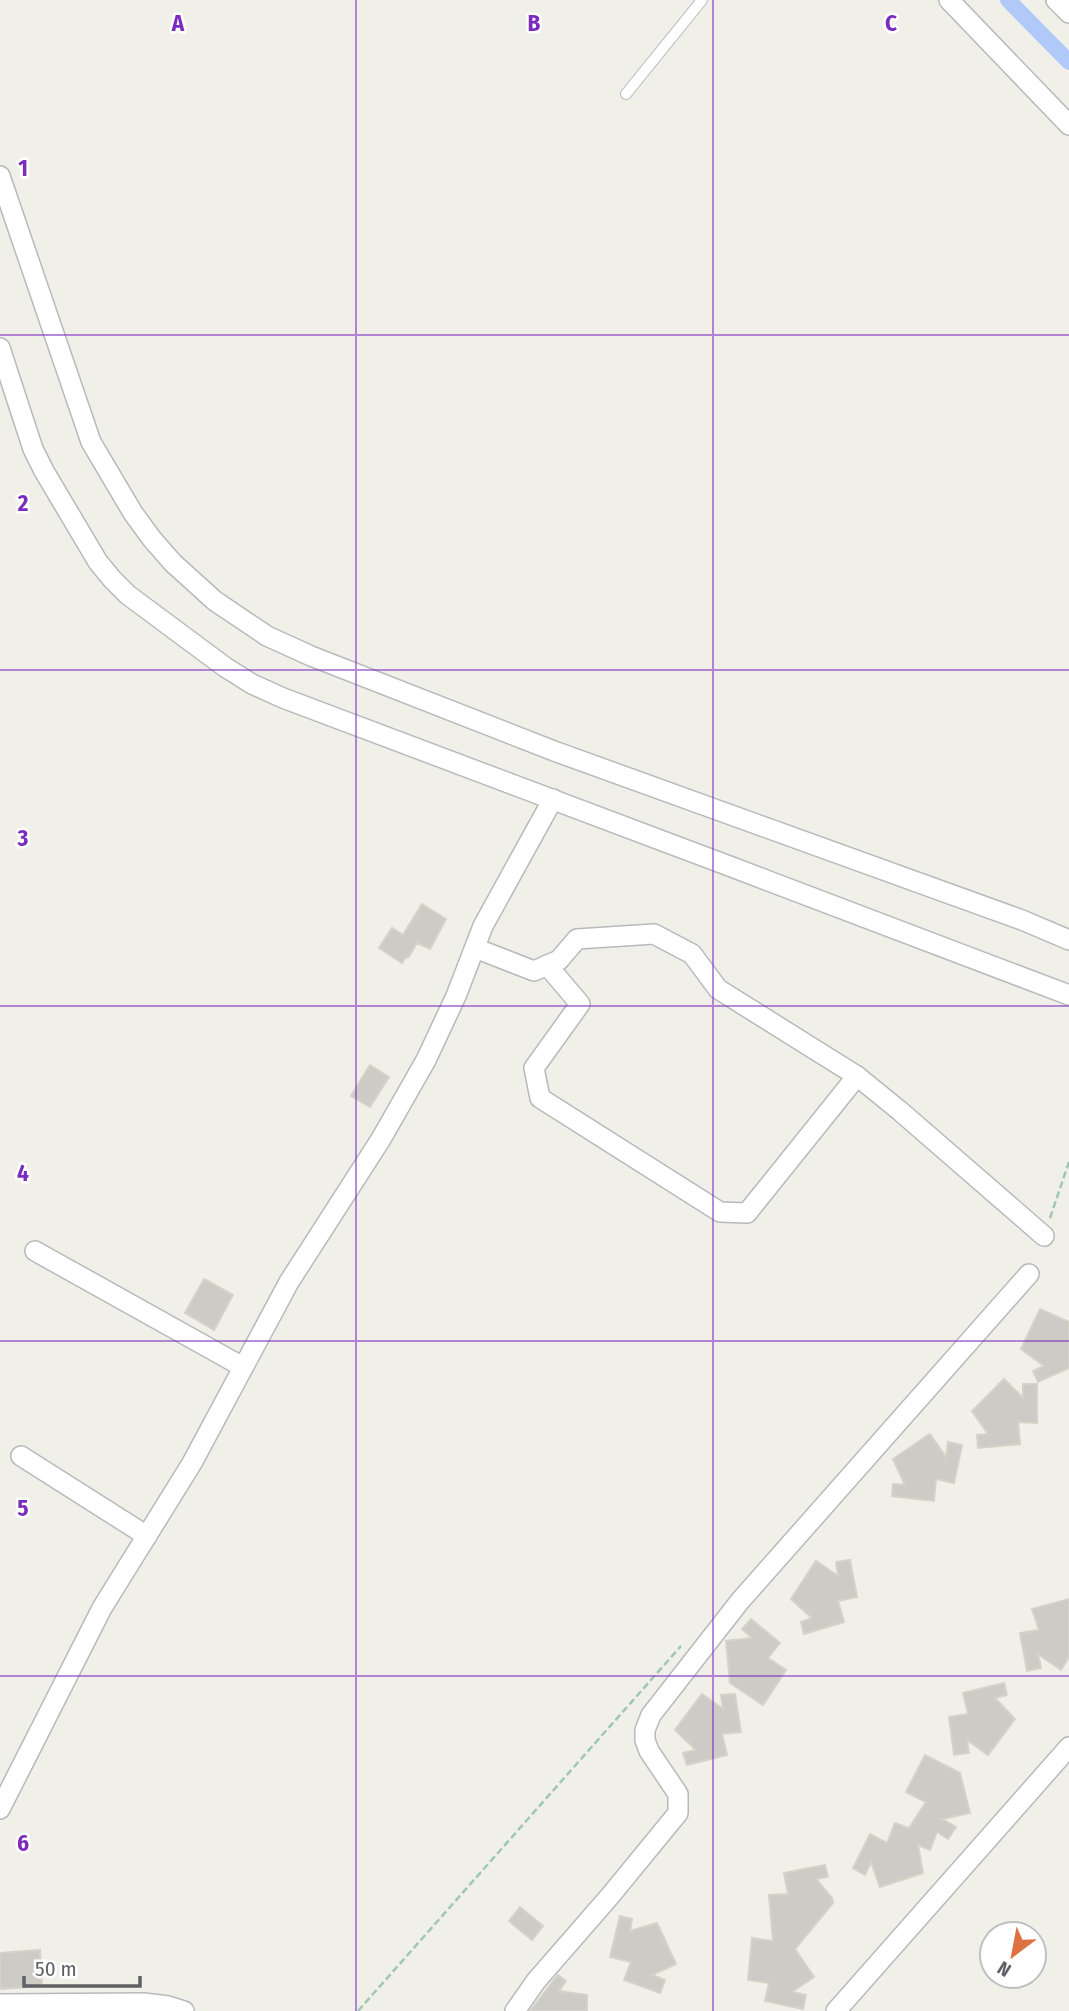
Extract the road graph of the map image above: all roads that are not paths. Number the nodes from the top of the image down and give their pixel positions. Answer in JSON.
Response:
{"nodes":[{"id":1,"x":702,"y":0,"type":"edge"},
{"id":2,"x":949,"y":0,"type":"edge"},
{"id":3,"x":1056,"y":0,"type":"edge"},
{"id":4,"x":1069,"y":13,"type":"edge"},
{"id":5,"x":626,"y":94,"type":"dead end"},
{"id":6,"x":1069,"y":125,"type":"edge"},
{"id":7,"x":0,"y":176,"type":"edge"},
{"id":8,"x":0,"y":348,"type":"edge"},
{"id":9,"x":553,"y":800,"type":"junction"},
{"id":10,"x":1069,"y":940,"type":"edge"},
{"id":11,"x":475,"y":948,"type":"junction"},
{"id":12,"x":547,"y":965,"type":"junction"},
{"id":13,"x":1069,"y":995,"type":"edge"},
{"id":14,"x":857,"y":1076,"type":"junction"},
{"id":15,"x":1044,"y":1236,"type":"dead end"},
{"id":16,"x":34,"y":1251,"type":"dead end"},
{"id":17,"x":1029,"y":1273,"type":"dead end"},
{"id":18,"x":243,"y":1367,"type":"junction"},
{"id":19,"x":21,"y":1456,"type":"dead end"},
{"id":20,"x":147,"y":1536,"type":"junction"},
{"id":21,"x":1069,"y":1747,"type":"edge"},
{"id":22,"x":0,"y":1809,"type":"edge"},
{"id":23,"x":0,"y":2004,"type":"edge"},
{"id":24,"x":184,"y":2011,"type":"edge"},
{"id":25,"x":515,"y":2011,"type":"edge"},
{"id":26,"x":836,"y":2011,"type":"edge"}],
"edges":[{"from":1,"to":5,"type":"lane"},
{"from":2,"to":6,"type":"street"},
{"from":3,"to":4,"type":"street"},
{"from":7,"to":10,"type":"street"},
{"from":8,"to":9,"type":"street"},
{"from":9,"to":11,"type":"street"},
{"from":9,"to":13,"type":"street"},
{"from":11,"to":12,"type":"street"},
{"from":11,"to":18,"type":"street"},
{"from":12,"to":14,"type":"street"},
{"from":12,"to":14,"type":"street"},
{"from":14,"to":15,"type":"street"},
{"from":16,"to":18,"type":"street"},
{"from":17,"to":25,"type":"street"},
{"from":18,"to":20,"type":"street"},
{"from":19,"to":20,"type":"street"},
{"from":20,"to":22,"type":"street"},
{"from":21,"to":26,"type":"street"},
{"from":23,"to":24,"type":"street"}]}
